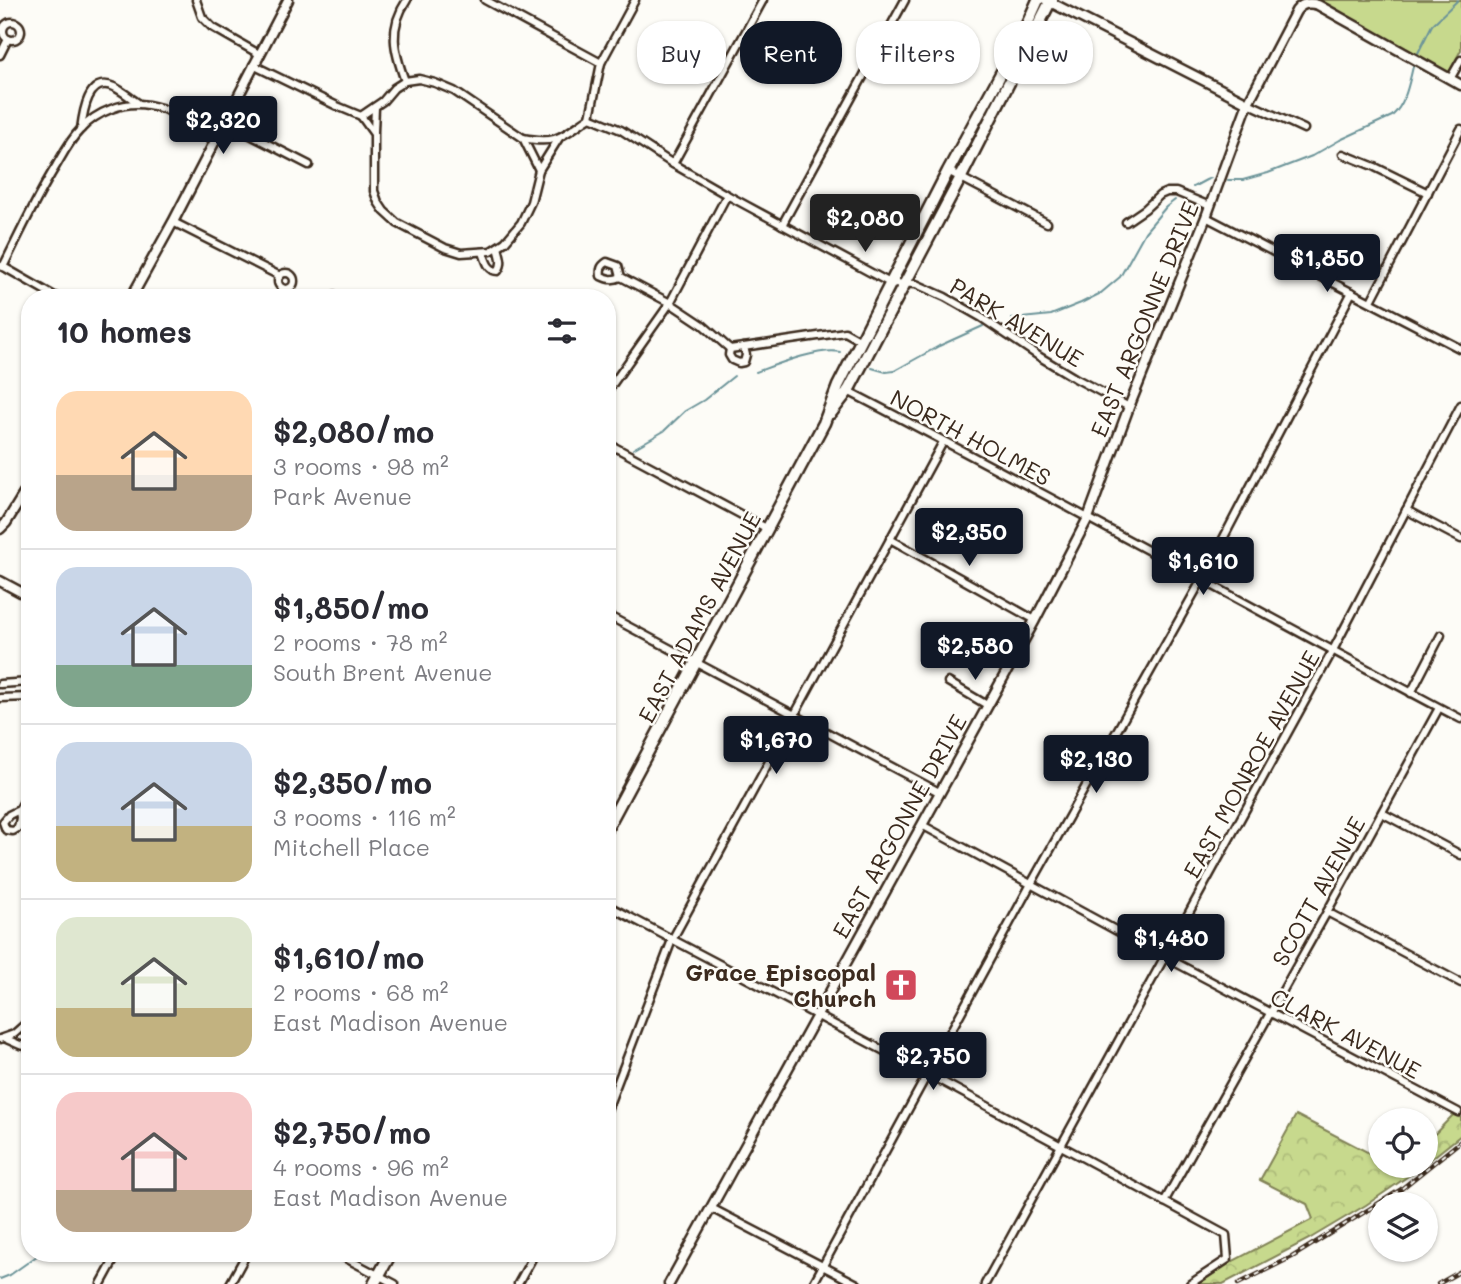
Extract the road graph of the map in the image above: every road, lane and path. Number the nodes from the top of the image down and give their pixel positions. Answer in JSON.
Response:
{"nodes":[{"id":1,"x":196,"y":0,"type":"edge"},
{"id":2,"x":288,"y":0,"type":"edge"},
{"id":3,"x":407,"y":0,"type":"edge"},
{"id":4,"x":485,"y":0,"type":"edge"},
{"id":5,"x":635,"y":0,"type":"edge"},
{"id":6,"x":763,"y":0,"type":"edge"},
{"id":7,"x":905,"y":0,"type":"edge"},
{"id":8,"x":1038,"y":0,"type":"edge"},
{"id":9,"x":1049,"y":1,"type":"edge"},
{"id":10,"x":8,"y":39,"type":"dead end"},
{"id":11,"x":259,"y":54,"type":"junction"},
{"id":12,"x":0,"y":55,"type":"edge"},
{"id":13,"x":1461,"y":60,"type":"edge"},
{"id":14,"x":601,"y":63,"type":"junction"},
{"id":15,"x":253,"y":65,"type":"junction"},
{"id":16,"x":1450,"y":79,"type":"junction"},
{"id":17,"x":405,"y":81,"type":"junction"},
{"id":18,"x":1461,"y":85,"type":"edge"},
{"id":19,"x":1248,"y":103,"type":"junction"},
{"id":20,"x":139,"y":104,"type":"junction"},
{"id":21,"x":374,"y":107,"type":"junction"},
{"id":22,"x":361,"y":116,"type":"junction"},
{"id":23,"x":590,"y":117,"type":"junction"},
{"id":24,"x":225,"y":122,"type":"junction"},
{"id":25,"x":80,"y":129,"type":"junction"},
{"id":26,"x":1304,"y":129,"type":"dead end"},
{"id":27,"x":1461,"y":129,"type":"edge"},
{"id":28,"x":374,"y":134,"type":"junction"},
{"id":29,"x":217,"y":136,"type":"junction"},
{"id":30,"x":523,"y":138,"type":"junction"},
{"id":31,"x":559,"y":138,"type":"junction"},
{"id":32,"x":1343,"y":153,"type":"dead end"},
{"id":33,"x":673,"y":164,"type":"junction"},
{"id":34,"x":309,"y":165,"type":"dead end"},
{"id":35,"x":539,"y":170,"type":"junction"},
{"id":36,"x":948,"y":171,"type":"junction"},
{"id":37,"x":961,"y":177,"type":"junction"},
{"id":38,"x":1427,"y":193,"type":"junction"},
{"id":39,"x":727,"y":195,"type":"junction"},
{"id":40,"x":1210,"y":206,"type":"junction"},
{"id":41,"x":1206,"y":217,"type":"junction"},
{"id":42,"x":173,"y":222,"type":"junction"},
{"id":43,"x":1126,"y":222,"type":"dead end"},
{"id":44,"x":1047,"y":223,"type":"dead end"},
{"id":45,"x":782,"y":225,"type":"junction"},
{"id":46,"x":498,"y":247,"type":"junction"},
{"id":47,"x":483,"y":252,"type":"junction"},
{"id":48,"x":2,"y":266,"type":"edge"},
{"id":49,"x":279,"y":276,"type":"dead end"},
{"id":50,"x":621,"y":276,"type":"dead end"},
{"id":51,"x":890,"y":283,"type":"junction"},
{"id":52,"x":905,"y":284,"type":"junction"},
{"id":53,"x":42,"y":289,"type":"edge"},
{"id":54,"x":136,"y":289,"type":"edge"},
{"id":55,"x":1352,"y":292,"type":"junction"},
{"id":56,"x":1371,"y":301,"type":"junction"},
{"id":57,"x":670,"y":303,"type":"junction"},
{"id":58,"x":861,"y":341,"type":"junction"},
{"id":59,"x":744,"y":347,"type":"junction"},
{"id":60,"x":730,"y":349,"type":"junction"},
{"id":61,"x":1461,"y":349,"type":"edge"},
{"id":62,"x":616,"y":379,"type":"edge"},
{"id":63,"x":838,"y":386,"type":"junction"},
{"id":64,"x":848,"y":391,"type":"junction"},
{"id":65,"x":1461,"y":405,"type":"edge"},
{"id":66,"x":1129,"y":407,"type":"junction"},
{"id":67,"x":824,"y":423,"type":"junction"},
{"id":68,"x":943,"y":442,"type":"junction"},
{"id":69,"x":616,"y":448,"type":"edge"},
{"id":70,"x":21,"y":499,"type":"edge"},
{"id":71,"x":1406,"y":510,"type":"junction"},
{"id":72,"x":1088,"y":518,"type":"junction"},
{"id":73,"x":768,"y":528,"type":"junction"},
{"id":74,"x":0,"y":529,"type":"edge"},
{"id":75,"x":890,"y":539,"type":"junction"},
{"id":76,"x":1461,"y":539,"type":"edge"},
{"id":77,"x":0,"y":581,"type":"edge"},
{"id":78,"x":1201,"y":581,"type":"junction"},
{"id":79,"x":21,"y":592,"type":"edge"},
{"id":80,"x":616,"y":620,"type":"edge"},
{"id":81,"x":1035,"y":620,"type":"junction"},
{"id":82,"x":1441,"y":635,"type":"dead end"},
{"id":83,"x":1332,"y":652,"type":"junction"},
{"id":84,"x":696,"y":662,"type":"junction"},
{"id":85,"x":948,"y":682,"type":"dead end"},
{"id":86,"x":21,"y":683,"type":"edge"},
{"id":87,"x":0,"y":684,"type":"edge"},
{"id":88,"x":1411,"y":693,"type":"junction"},
{"id":89,"x":21,"y":697,"type":"edge"},
{"id":90,"x":0,"y":698,"type":"edge"},
{"id":91,"x":987,"y":705,"type":"junction"},
{"id":92,"x":1439,"y":708,"type":"junction"},
{"id":93,"x":794,"y":715,"type":"junction"},
{"id":94,"x":1461,"y":719,"type":"edge"},
{"id":95,"x":939,"y":792,"type":"junction"},
{"id":96,"x":21,"y":807,"type":"edge"},
{"id":97,"x":19,"y":810,"type":"dead end"},
{"id":98,"x":616,"y":811,"type":"edge"},
{"id":99,"x":1382,"y":813,"type":"junction"},
{"id":100,"x":922,"y":825,"type":"junction"},
{"id":101,"x":1461,"y":855,"type":"edge"},
{"id":102,"x":1031,"y":884,"type":"junction"},
{"id":103,"x":616,"y":910,"type":"edge"},
{"id":104,"x":1327,"y":912,"type":"junction"},
{"id":105,"x":673,"y":940,"type":"junction"},
{"id":106,"x":1165,"y":957,"type":"junction"},
{"id":107,"x":1461,"y":983,"type":"edge"},
{"id":108,"x":1270,"y":1012,"type":"junction"},
{"id":109,"x":817,"y":1017,"type":"junction"},
{"id":110,"x":21,"y":1028,"type":"edge"},
{"id":111,"x":2,"y":1038,"type":"edge"},
{"id":112,"x":21,"y":1045,"type":"edge"},
{"id":113,"x":929,"y":1074,"type":"junction"},
{"id":114,"x":616,"y":1087,"type":"edge"},
{"id":115,"x":1458,"y":1112,"type":"dead end"},
{"id":116,"x":1060,"y":1146,"type":"junction"},
{"id":117,"x":1164,"y":1202,"type":"junction"},
{"id":118,"x":711,"y":1208,"type":"junction"},
{"id":119,"x":113,"y":1262,"type":"edge"},
{"id":120,"x":242,"y":1262,"type":"edge"},
{"id":121,"x":350,"y":1262,"type":"edge"},
{"id":122,"x":386,"y":1262,"type":"edge"},
{"id":123,"x":530,"y":1262,"type":"edge"},
{"id":124,"x":823,"y":1266,"type":"junction"},
{"id":125,"x":377,"y":1280,"type":"edge"},
{"id":126,"x":101,"y":1284,"type":"edge"},
{"id":127,"x":230,"y":1284,"type":"edge"},
{"id":128,"x":395,"y":1284,"type":"edge"},
{"id":129,"x":518,"y":1284,"type":"edge"},
{"id":130,"x":669,"y":1284,"type":"edge"},
{"id":131,"x":813,"y":1284,"type":"edge"},
{"id":132,"x":857,"y":1284,"type":"edge"},
{"id":133,"x":985,"y":1284,"type":"edge"},
{"id":134,"x":1189,"y":1284,"type":"edge"}],
"edges":[{"from":1,"to":11,"type":"street"},
{"from":2,"to":11,"type":"street"},
{"from":3,"to":17,"type":"street"},
{"from":4,"to":14,"type":"street"},
{"from":5,"to":14,"type":"street"},
{"from":6,"to":33,"type":"street"},
{"from":7,"to":45,"type":"street"},
{"from":8,"to":36,"type":"main road","name":"EAST ADAMS AVENUE"},
{"from":9,"to":19,"type":"street"},
{"from":9,"to":37,"type":"main road","name":"EAST ADAMS AVENUE"},
{"from":10,"to":12,"type":"street"},
{"from":11,"to":15,"type":"street"},
{"from":13,"to":16,"type":"street"},
{"from":14,"to":23,"type":"street"},
{"from":15,"to":22,"type":"street"},
{"from":15,"to":24,"type":"street"},
{"from":16,"to":18,"type":"street"},
{"from":16,"to":19,"type":"street","name":"EAST ARGONNE DRIVE"},
{"from":17,"to":21,"type":"street"},
{"from":17,"to":30,"type":"street"},
{"from":19,"to":26,"type":"street"},
{"from":19,"to":40,"type":"street","name":"EAST ARGONNE DRIVE"},
{"from":20,"to":25,"type":"street"},
{"from":20,"to":25,"type":"street"},
{"from":20,"to":29,"type":"street"},
{"from":21,"to":22,"type":"street"},
{"from":21,"to":28,"type":"street"},
{"from":22,"to":28,"type":"street"},
{"from":23,"to":31,"type":"street"},
{"from":23,"to":33,"type":"street","name":"PARK AVENUE"},
{"from":24,"to":29,"type":"street"},
{"from":24,"to":34,"type":"street"},
{"from":25,"to":48,"type":"street"},
{"from":27,"to":38,"type":"street"},
{"from":28,"to":47,"type":"street"},
{"from":29,"to":42,"type":"street"},
{"from":30,"to":31,"type":"street"},
{"from":30,"to":35,"type":"street"},
{"from":31,"to":35,"type":"street"},
{"from":32,"to":38,"type":"street"},
{"from":33,"to":39,"type":"street","name":"PARK AVENUE"},
{"from":35,"to":46,"type":"street"},
{"from":36,"to":37,"type":"street"},
{"from":36,"to":51,"type":"main road","name":"EAST ADAMS AVENUE"},
{"from":37,"to":44,"type":"street"},
{"from":37,"to":52,"type":"main road","name":"EAST ADAMS AVENUE"},
{"from":38,"to":56,"type":"street"},
{"from":39,"to":45,"type":"street","name":"PARK AVENUE"},
{"from":39,"to":57,"type":"street"},
{"from":40,"to":41,"type":"street","name":"EAST ARGONNE DRIVE"},
{"from":40,"to":43,"type":"street"},
{"from":41,"to":55,"type":"street"},
{"from":41,"to":66,"type":"street","name":"EAST ARGONNE DRIVE"},
{"from":42,"to":49,"type":"street"},
{"from":42,"to":54,"type":"street"},
{"from":45,"to":51,"type":"street","name":"PARK AVENUE"},
{"from":46,"to":47,"type":"street"},
{"from":46,"to":47,"type":"street"},
{"from":48,"to":53,"type":"street"},
{"from":50,"to":57,"type":"street"},
{"from":51,"to":52,"type":"street","name":"PARK AVENUE"},
{"from":51,"to":58,"type":"main road","name":"EAST ADAMS AVENUE"},
{"from":52,"to":64,"type":"main road","name":"EAST ADAMS AVENUE"},
{"from":52,"to":66,"type":"street","name":"PARK AVENUE"},
{"from":55,"to":56,"type":"street"},
{"from":55,"to":78,"type":"street"},
{"from":56,"to":61,"type":"street"},
{"from":57,"to":60,"type":"street"},
{"from":57,"to":62,"type":"street"},
{"from":58,"to":59,"type":"street"},
{"from":58,"to":63,"type":"main road","name":"EAST ADAMS AVENUE"},
{"from":59,"to":60,"type":"street"},
{"from":59,"to":60,"type":"street"},
{"from":63,"to":64,"type":"street","name":"NORTH HOLMES"},
{"from":63,"to":67,"type":"main road","name":"EAST ADAMS AVENUE"},
{"from":64,"to":67,"type":"main road","name":"EAST ADAMS AVENUE"},
{"from":64,"to":68,"type":"street","name":"NORTH HOLMES"},
{"from":65,"to":71,"type":"street","name":"EAST MONROE AVENUE"},
{"from":66,"to":72,"type":"street","name":"EAST ARGONNE DRIVE"},
{"from":67,"to":73,"type":"main road","name":"EAST ADAMS AVENUE"},
{"from":68,"to":72,"type":"street","name":"NORTH HOLMES"},
{"from":68,"to":75,"type":"street"},
{"from":69,"to":73,"type":"street"},
{"from":70,"to":74,"type":"street"},
{"from":71,"to":76,"type":"street"},
{"from":71,"to":83,"type":"street","name":"EAST MONROE AVENUE"},
{"from":72,"to":78,"type":"street","name":"NORTH HOLMES"},
{"from":72,"to":81,"type":"street","name":"EAST ARGONNE DRIVE"},
{"from":73,"to":84,"type":"main road","name":"EAST ADAMS AVENUE"},
{"from":75,"to":81,"type":"street"},
{"from":75,"to":93,"type":"street"},
{"from":77,"to":79,"type":"street"},
{"from":78,"to":83,"type":"street","name":"NORTH HOLMES"},
{"from":78,"to":102,"type":"street"},
{"from":80,"to":84,"type":"street"},
{"from":81,"to":91,"type":"street","name":"EAST ARGONNE DRIVE"},
{"from":82,"to":88,"type":"street"},
{"from":83,"to":88,"type":"street","name":"NORTH HOLMES"},
{"from":83,"to":106,"type":"street","name":"EAST MONROE AVENUE"},
{"from":84,"to":93,"type":"street"},
{"from":84,"to":98,"type":"main road","name":"EAST ADAMS AVENUE"},
{"from":85,"to":91,"type":"street"},
{"from":86,"to":87,"type":"street"},
{"from":88,"to":92,"type":"street","name":"NORTH HOLMES"},
{"from":89,"to":90,"type":"street"},
{"from":91,"to":95,"type":"street","name":"EAST ARGONNE DRIVE"},
{"from":92,"to":94,"type":"street","name":"NORTH HOLMES"},
{"from":92,"to":99,"type":"street","name":"SCOTT AVENUE"},
{"from":93,"to":95,"type":"street"},
{"from":93,"to":105,"type":"street"},
{"from":95,"to":100,"type":"street","name":"EAST ARGONNE DRIVE"},
{"from":96,"to":97,"type":"street"},
{"from":99,"to":101,"type":"street"},
{"from":99,"to":104,"type":"street","name":"SCOTT AVENUE"},
{"from":100,"to":102,"type":"street","name":"CLARK AVENUE"},
{"from":100,"to":109,"type":"street","name":"EAST ARGONNE DRIVE"},
{"from":102,"to":106,"type":"street","name":"CLARK AVENUE"},
{"from":102,"to":113,"type":"street"},
{"from":103,"to":105,"type":"street"},
{"from":104,"to":107,"type":"street"},
{"from":104,"to":108,"type":"street","name":"SCOTT AVENUE"},
{"from":105,"to":109,"type":"street"},
{"from":105,"to":114,"type":"street"},
{"from":106,"to":108,"type":"street","name":"CLARK AVENUE"},
{"from":106,"to":116,"type":"street","name":"EAST MONROE AVENUE"},
{"from":108,"to":115,"type":"street","name":"CLARK AVENUE"},
{"from":108,"to":117,"type":"street","name":"SCOTT AVENUE"},
{"from":109,"to":113,"type":"street"},
{"from":109,"to":118,"type":"street","name":"EAST ARGONNE DRIVE"},
{"from":110,"to":111,"type":"street"},
{"from":111,"to":112,"type":"street"},
{"from":113,"to":116,"type":"street"},
{"from":113,"to":124,"type":"street"},
{"from":116,"to":117,"type":"street"},
{"from":116,"to":133,"type":"street","name":"EAST MONROE AVENUE"},
{"from":117,"to":134,"type":"street"},
{"from":118,"to":124,"type":"street"},
{"from":118,"to":130,"type":"street","name":"EAST ARGONNE DRIVE"},
{"from":119,"to":126,"type":"street"},
{"from":120,"to":127,"type":"street"},
{"from":121,"to":125,"type":"street"},
{"from":122,"to":125,"type":"main road"},
{"from":123,"to":129,"type":"street"},
{"from":124,"to":131,"type":"street"},
{"from":124,"to":132,"type":"street"},
{"from":125,"to":128,"type":"street"}]}
